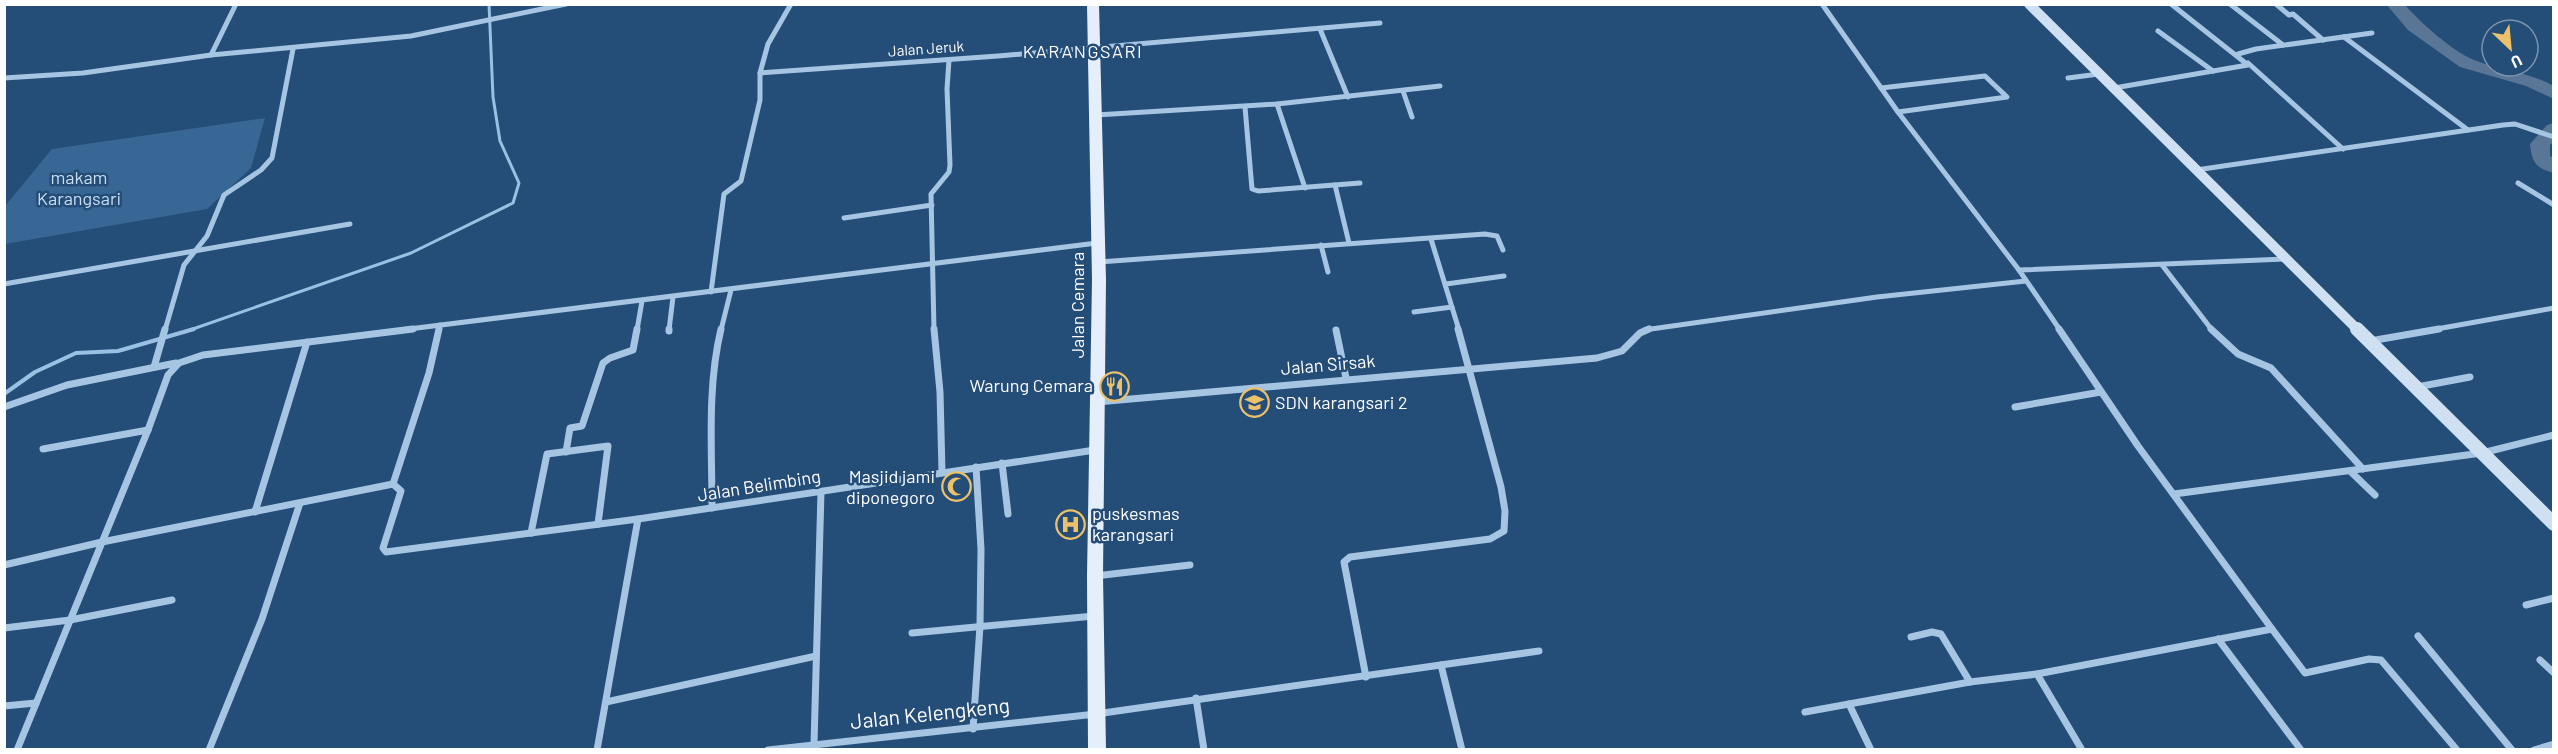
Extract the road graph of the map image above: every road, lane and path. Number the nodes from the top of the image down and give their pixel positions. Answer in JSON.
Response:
{"nodes":[{"id":1,"x":236,"y":4,"type":"edge"},
{"id":2,"x":566,"y":4,"type":"edge"},
{"id":3,"x":791,"y":4,"type":"edge"},
{"id":4,"x":1093,"y":4,"type":"edge"},
{"id":5,"x":1822,"y":4,"type":"edge"},
{"id":6,"x":2029,"y":4,"type":"edge"},
{"id":7,"x":2171,"y":4,"type":"edge"},
{"id":8,"x":2230,"y":4,"type":"edge"},
{"id":9,"x":2276,"y":4,"type":"edge"},
{"id":10,"x":1380,"y":23,"type":"dead end"},
{"id":11,"x":1320,"y":29,"type":"junction"},
{"id":12,"x":2158,"y":31,"type":"dead end"},
{"id":13,"x":2372,"y":33,"type":"dead end"},
{"id":14,"x":2344,"y":38,"type":"junction"},
{"id":15,"x":2323,"y":40,"type":"junction"},
{"id":16,"x":2283,"y":45,"type":"junction"},
{"id":17,"x":1094,"y":47,"type":"junction"},
{"id":18,"x":293,"y":49,"type":"junction"},
{"id":19,"x":2238,"y":54,"type":"junction"},
{"id":20,"x":211,"y":55,"type":"junction"},
{"id":21,"x":949,"y":60,"type":"junction"},
{"id":22,"x":2248,"y":63,"type":"junction"},
{"id":23,"x":2213,"y":71,"type":"junction"},
{"id":24,"x":760,"y":73,"type":"junction"},
{"id":25,"x":2099,"y":74,"type":"junction"},
{"id":26,"x":4,"y":78,"type":"edge"},
{"id":27,"x":2068,"y":78,"type":"dead end"},
{"id":28,"x":1440,"y":86,"type":"dead end"},
{"id":29,"x":1881,"y":88,"type":"junction"},
{"id":30,"x":2114,"y":88,"type":"junction"},
{"id":31,"x":1403,"y":91,"type":"junction"},
{"id":32,"x":1348,"y":97,"type":"junction"},
{"id":33,"x":1277,"y":104,"type":"junction"},
{"id":34,"x":1245,"y":107,"type":"junction"},
{"id":35,"x":1898,"y":112,"type":"junction"},
{"id":36,"x":1095,"y":115,"type":"junction"},
{"id":37,"x":1412,"y":117,"type":"dead end"},
{"id":38,"x":2468,"y":131,"type":"junction"},
{"id":39,"x":2553,"y":137,"type":"edge"},
{"id":40,"x":2343,"y":149,"type":"junction"},
{"id":41,"x":2195,"y":170,"type":"junction"},
{"id":42,"x":1360,"y":183,"type":"dead end"},
{"id":43,"x":2518,"y":183,"type":"dead end"},
{"id":44,"x":1335,"y":185,"type":"junction"},
{"id":45,"x":1305,"y":188,"type":"junction"},
{"id":46,"x":932,"y":205,"type":"junction"},
{"id":47,"x":2553,"y":205,"type":"edge"},
{"id":48,"x":844,"y":218,"type":"dead end"},
{"id":49,"x":350,"y":224,"type":"dead end"},
{"id":50,"x":1431,"y":239,"type":"junction"},
{"id":51,"x":1097,"y":243,"type":"junction"},
{"id":52,"x":1349,"y":243,"type":"junction"},
{"id":53,"x":1321,"y":245,"type":"junction"},
{"id":54,"x":1503,"y":250,"type":"dead end"},
{"id":55,"x":195,"y":251,"type":"junction"},
{"id":56,"x":2286,"y":259,"type":"junction"},
{"id":57,"x":1098,"y":262,"type":"junction"},
{"id":58,"x":933,"y":264,"type":"junction"},
{"id":59,"x":2162,"y":265,"type":"junction"},
{"id":60,"x":2019,"y":270,"type":"junction"},
{"id":61,"x":1328,"y":272,"type":"dead end"},
{"id":62,"x":1504,"y":276,"type":"dead end"},
{"id":63,"x":2026,"y":281,"type":"junction"},
{"id":64,"x":4,"y":284,"type":"edge"},
{"id":65,"x":1446,"y":284,"type":"junction"},
{"id":66,"x":731,"y":290,"type":"junction"},
{"id":67,"x":711,"y":292,"type":"junction"},
{"id":68,"x":674,"y":297,"type":"junction"},
{"id":69,"x":642,"y":300,"type":"junction"},
{"id":70,"x":1452,"y":307,"type":"junction"},
{"id":71,"x":2553,"y":308,"type":"edge"},
{"id":72,"x":1414,"y":312,"type":"dead end"},
{"id":73,"x":440,"y":325,"type":"junction"},
{"id":74,"x":1336,"y":330,"type":"dead end"},
{"id":75,"x":669,"y":331,"type":"dead end"},
{"id":76,"x":2370,"y":341,"type":"junction"},
{"id":77,"x":308,"y":342,"type":"junction"},
{"id":78,"x":176,"y":363,"type":"junction"},
{"id":79,"x":154,"y":367,"type":"junction"},
{"id":80,"x":1470,"y":369,"type":"junction"},
{"id":81,"x":2470,"y":377,"type":"dead end"},
{"id":82,"x":1346,"y":378,"type":"junction"},
{"id":83,"x":2417,"y":387,"type":"junction"},
{"id":84,"x":2101,"y":392,"type":"junction"},
{"id":85,"x":1096,"y":402,"type":"junction"},
{"id":86,"x":4,"y":406,"type":"edge"},
{"id":87,"x":2015,"y":407,"type":"dead end"},
{"id":88,"x":148,"y":430,"type":"junction"},
{"id":89,"x":2553,"y":435,"type":"edge"},
{"id":90,"x":43,"y":448,"type":"dead end"},
{"id":91,"x":1096,"y":450,"type":"junction"},
{"id":92,"x":566,"y":452,"type":"junction"},
{"id":93,"x":2482,"y":453,"type":"junction"},
{"id":94,"x":1002,"y":463,"type":"junction"},
{"id":95,"x":976,"y":467,"type":"junction"},
{"id":96,"x":2363,"y":469,"type":"junction"},
{"id":97,"x":2350,"y":471,"type":"junction"},
{"id":98,"x":942,"y":472,"type":"junction"},
{"id":99,"x":393,"y":484,"type":"junction"},
{"id":100,"x":820,"y":492,"type":"junction"},
{"id":101,"x":2174,"y":494,"type":"junction"},
{"id":102,"x":2375,"y":495,"type":"dead end"},
{"id":103,"x":300,"y":503,"type":"junction"},
{"id":104,"x":712,"y":508,"type":"junction"},
{"id":105,"x":255,"y":512,"type":"junction"},
{"id":106,"x":1008,"y":514,"type":"dead end"},
{"id":107,"x":638,"y":519,"type":"junction"},
{"id":108,"x":598,"y":524,"type":"junction"},
{"id":109,"x":2553,"y":524,"type":"edge"},
{"id":110,"x":531,"y":533,"type":"junction"},
{"id":111,"x":102,"y":542,"type":"junction"},
{"id":112,"x":4,"y":565,"type":"edge"},
{"id":113,"x":1190,"y":565,"type":"dead end"},
{"id":114,"x":1095,"y":576,"type":"junction"},
{"id":115,"x":2553,"y":598,"type":"edge"},
{"id":116,"x":172,"y":600,"type":"dead end"},
{"id":117,"x":2526,"y":604,"type":"dead end"},
{"id":118,"x":1096,"y":616,"type":"junction"},
{"id":119,"x":70,"y":620,"type":"junction"},
{"id":120,"x":980,"y":626,"type":"junction"},
{"id":121,"x":4,"y":628,"type":"edge"},
{"id":122,"x":2272,"y":629,"type":"junction"},
{"id":123,"x":912,"y":633,"type":"dead end"},
{"id":124,"x":2418,"y":636,"type":"dead end"},
{"id":125,"x":1911,"y":637,"type":"dead end"},
{"id":126,"x":2218,"y":639,"type":"junction"},
{"id":127,"x":1539,"y":651,"type":"dead end"},
{"id":128,"x":816,"y":656,"type":"junction"},
{"id":129,"x":2540,"y":660,"type":"dead end"},
{"id":130,"x":1441,"y":665,"type":"junction"},
{"id":131,"x":2553,"y":673,"type":"edge"},
{"id":132,"x":2037,"y":674,"type":"junction"},
{"id":133,"x":1366,"y":677,"type":"junction"},
{"id":134,"x":1970,"y":682,"type":"junction"},
{"id":135,"x":1196,"y":698,"type":"junction"},
{"id":136,"x":606,"y":702,"type":"junction"},
{"id":137,"x":36,"y":703,"type":"junction"},
{"id":138,"x":1849,"y":704,"type":"junction"},
{"id":139,"x":4,"y":706,"type":"edge"},
{"id":140,"x":1804,"y":712,"type":"dead end"},
{"id":141,"x":1096,"y":714,"type":"junction"},
{"id":142,"x":973,"y":729,"type":"junction"},
{"id":143,"x":814,"y":744,"type":"junction"},
{"id":144,"x":2553,"y":744,"type":"edge"},
{"id":145,"x":772,"y":749,"type":"edge"},
{"id":146,"x":17,"y":750,"type":"edge"},
{"id":147,"x":209,"y":750,"type":"edge"},
{"id":148,"x":597,"y":750,"type":"edge"},
{"id":149,"x":1097,"y":750,"type":"edge"},
{"id":150,"x":1204,"y":750,"type":"edge"},
{"id":151,"x":1462,"y":750,"type":"edge"},
{"id":152,"x":1871,"y":750,"type":"edge"},
{"id":153,"x":2082,"y":750,"type":"edge"},
{"id":154,"x":2301,"y":750,"type":"edge"},
{"id":155,"x":2457,"y":750,"type":"edge"},
{"id":156,"x":2512,"y":750,"type":"edge"},
{"id":157,"x":2534,"y":750,"type":"edge"}],
"edges":[{"from":1,"to":20,"type":"street"},
{"from":2,"to":18,"type":"street"},
{"from":3,"to":24,"type":"street"},
{"from":4,"to":17,"type":"main road","name":"Jalan Cemara"},
{"from":5,"to":29,"type":"street"},
{"from":6,"to":25,"type":"main road"},
{"from":7,"to":19,"type":"street"},
{"from":8,"to":16,"type":"street"},
{"from":9,"to":15,"type":"street"},
{"from":10,"to":11,"type":"street","name":"Jalan Jeruk"},
{"from":11,"to":17,"type":"street","name":"Jalan Jeruk"},
{"from":11,"to":32,"type":"street"},
{"from":12,"to":23,"type":"street"},
{"from":13,"to":14,"type":"street"},
{"from":14,"to":15,"type":"street"},
{"from":14,"to":38,"type":"street"},
{"from":15,"to":16,"type":"street"},
{"from":16,"to":19,"type":"street"},
{"from":17,"to":21,"type":"street","name":"Jalan Jeruk"},
{"from":17,"to":36,"type":"main road","name":"Jalan Cemara"},
{"from":18,"to":20,"type":"street"},
{"from":18,"to":55,"type":"street"},
{"from":19,"to":22,"type":"street"},
{"from":20,"to":26,"type":"street"},
{"from":21,"to":24,"type":"street","name":"Jalan Jeruk"},
{"from":21,"to":46,"type":"street"},
{"from":22,"to":23,"type":"street"},
{"from":22,"to":40,"type":"street"},
{"from":23,"to":30,"type":"street"},
{"from":24,"to":67,"type":"street"},
{"from":25,"to":27,"type":"street"},
{"from":25,"to":30,"type":"main road"},
{"from":28,"to":31,"type":"street"},
{"from":29,"to":35,"type":"street"},
{"from":29,"to":35,"type":"street"},
{"from":30,"to":41,"type":"main road"},
{"from":31,"to":32,"type":"street"},
{"from":31,"to":37,"type":"street"},
{"from":32,"to":33,"type":"street"},
{"from":33,"to":34,"type":"street"},
{"from":33,"to":45,"type":"street"},
{"from":34,"to":36,"type":"street"},
{"from":34,"to":45,"type":"street"},
{"from":35,"to":60,"type":"street"},
{"from":36,"to":51,"type":"main road","name":"Jalan Cemara"},
{"from":38,"to":39,"type":"street"},
{"from":38,"to":40,"type":"street"},
{"from":40,"to":41,"type":"street"},
{"from":41,"to":56,"type":"main road"},
{"from":42,"to":44,"type":"street"},
{"from":43,"to":47,"type":"street"},
{"from":44,"to":45,"type":"street"},
{"from":44,"to":52,"type":"street"},
{"from":46,"to":48,"type":"street"},
{"from":46,"to":58,"type":"street"},
{"from":49,"to":55,"type":"street"},
{"from":50,"to":52,"type":"street"},
{"from":50,"to":54,"type":"street"},
{"from":50,"to":65,"type":"street"},
{"from":51,"to":57,"type":"main road","name":"Jalan Cemara"},
{"from":51,"to":58,"type":"street"},
{"from":52,"to":53,"type":"street"},
{"from":53,"to":57,"type":"street"},
{"from":53,"to":61,"type":"street"},
{"from":55,"to":64,"type":"street"},
{"from":55,"to":79,"type":"street"},
{"from":56,"to":59,"type":"street"},
{"from":56,"to":76,"type":"main road"},
{"from":57,"to":85,"type":"main road","name":"Jalan Cemara"},
{"from":58,"to":66,"type":"street"},
{"from":58,"to":98,"type":"street"},
{"from":59,"to":60,"type":"street"},
{"from":59,"to":96,"type":"street"},
{"from":60,"to":63,"type":"street"},
{"from":62,"to":65,"type":"street"},
{"from":63,"to":80,"type":"street","name":"Jalan Sirsak"},
{"from":63,"to":84,"type":"street"},
{"from":65,"to":70,"type":"street"},
{"from":66,"to":67,"type":"street"},
{"from":66,"to":104,"type":"street"},
{"from":67,"to":68,"type":"street"},
{"from":68,"to":69,"type":"street"},
{"from":68,"to":75,"type":"street"},
{"from":69,"to":73,"type":"street"},
{"from":69,"to":92,"type":"street"},
{"from":70,"to":72,"type":"street"},
{"from":70,"to":80,"type":"street"},
{"from":71,"to":76,"type":"street"},
{"from":73,"to":77,"type":"street"},
{"from":73,"to":99,"type":"street"},
{"from":74,"to":82,"type":"street"},
{"from":76,"to":83,"type":"main road"},
{"from":77,"to":78,"type":"street"},
{"from":77,"to":105,"type":"street"},
{"from":78,"to":79,"type":"street"},
{"from":78,"to":88,"type":"street"},
{"from":79,"to":86,"type":"street"},
{"from":80,"to":82,"type":"street","name":"Jalan Sirsak"},
{"from":80,"to":133,"type":"street"},
{"from":81,"to":83,"type":"street"},
{"from":82,"to":85,"type":"street","name":"Jalan Sirsak"},
{"from":83,"to":93,"type":"main road"},
{"from":84,"to":87,"type":"street"},
{"from":84,"to":101,"type":"street"},
{"from":85,"to":91,"type":"main road","name":"Jalan Cemara"},
{"from":88,"to":90,"type":"street"},
{"from":88,"to":111,"type":"street"},
{"from":89,"to":93,"type":"street"},
{"from":91,"to":94,"type":"street","name":"Jalan Belimbing"},
{"from":91,"to":114,"type":"main road","name":"Jalan Cemara"},
{"from":92,"to":108,"type":"street"},
{"from":92,"to":110,"type":"street"},
{"from":93,"to":96,"type":"street"},
{"from":93,"to":109,"type":"main road"},
{"from":94,"to":95,"type":"street","name":"Jalan Belimbing"},
{"from":94,"to":106,"type":"street"},
{"from":95,"to":98,"type":"street","name":"Jalan Belimbing"},
{"from":95,"to":120,"type":"street"},
{"from":96,"to":97,"type":"street"},
{"from":97,"to":101,"type":"street"},
{"from":97,"to":102,"type":"street"},
{"from":98,"to":100,"type":"street","name":"Jalan Belimbing"},
{"from":99,"to":103,"type":"street"},
{"from":99,"to":110,"type":"street","name":"Jalan Belimbing"},
{"from":100,"to":104,"type":"street","name":"Jalan Belimbing"},
{"from":100,"to":128,"type":"street"},
{"from":101,"to":122,"type":"street"},
{"from":103,"to":105,"type":"street"},
{"from":103,"to":147,"type":"street"},
{"from":104,"to":107,"type":"street","name":"Jalan Belimbing"},
{"from":105,"to":111,"type":"street"},
{"from":107,"to":108,"type":"street","name":"Jalan Belimbing"},
{"from":107,"to":136,"type":"street"},
{"from":108,"to":110,"type":"street","name":"Jalan Belimbing"},
{"from":111,"to":112,"type":"street"},
{"from":111,"to":119,"type":"street"},
{"from":113,"to":114,"type":"street"},
{"from":114,"to":118,"type":"main road","name":"Jalan Cemara"},
{"from":115,"to":117,"type":"street"},
{"from":116,"to":119,"type":"street"},
{"from":118,"to":120,"type":"street"},
{"from":118,"to":141,"type":"main road","name":"Jalan Cemara"},
{"from":119,"to":121,"type":"street"},
{"from":119,"to":137,"type":"street"},
{"from":120,"to":123,"type":"street"},
{"from":120,"to":142,"type":"street"},
{"from":122,"to":126,"type":"street"},
{"from":122,"to":155,"type":"street"},
{"from":124,"to":156,"type":"street"},
{"from":125,"to":134,"type":"street"},
{"from":126,"to":132,"type":"street"},
{"from":126,"to":154,"type":"street"},
{"from":127,"to":130,"type":"street","name":"Jalan Kelengkeng"},
{"from":128,"to":136,"type":"street"},
{"from":128,"to":143,"type":"street"},
{"from":129,"to":131,"type":"street"},
{"from":130,"to":133,"type":"street","name":"Jalan Kelengkeng"},
{"from":130,"to":151,"type":"street"},
{"from":132,"to":134,"type":"street"},
{"from":132,"to":153,"type":"street"},
{"from":133,"to":135,"type":"street","name":"Jalan Kelengkeng"},
{"from":134,"to":138,"type":"street"},
{"from":135,"to":141,"type":"street","name":"Jalan Kelengkeng"},
{"from":135,"to":150,"type":"street"},
{"from":136,"to":148,"type":"street"},
{"from":137,"to":139,"type":"street"},
{"from":137,"to":146,"type":"street"},
{"from":138,"to":140,"type":"street"},
{"from":138,"to":152,"type":"street"},
{"from":141,"to":142,"type":"street","name":"Jalan Kelengkeng"},
{"from":141,"to":149,"type":"main road","name":"Jalan Cemara"},
{"from":142,"to":143,"type":"street","name":"Jalan Kelengkeng"},
{"from":143,"to":145,"type":"street","name":"Jalan Kelengkeng"},
{"from":144,"to":157,"type":"street"}]}
